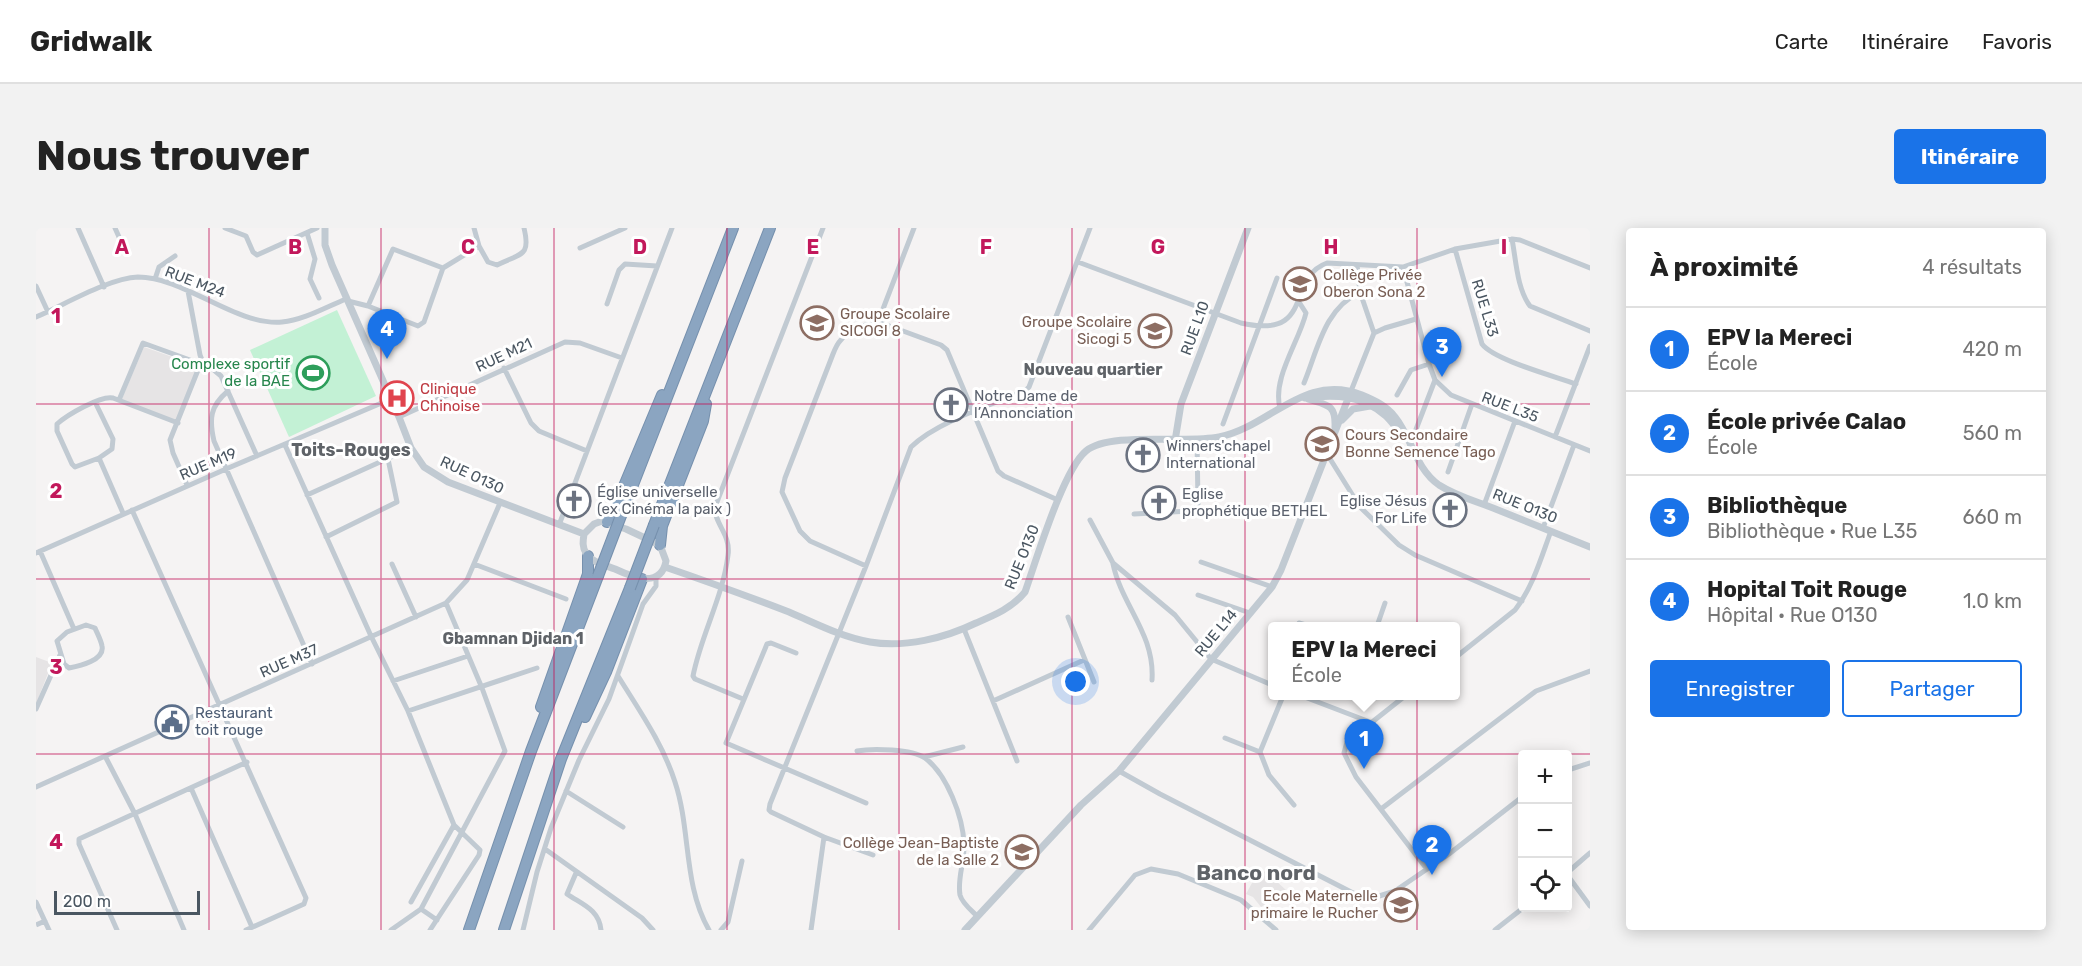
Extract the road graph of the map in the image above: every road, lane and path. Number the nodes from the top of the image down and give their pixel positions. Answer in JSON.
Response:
{"nodes":[{"id":1,"x":78,"y":228,"type":"edge"},
{"id":2,"x":116,"y":228,"type":"edge"},
{"id":3,"x":225,"y":228,"type":"edge"},
{"id":4,"x":317,"y":228,"type":"edge"},
{"id":5,"x":325,"y":228,"type":"edge"},
{"id":6,"x":474,"y":228,"type":"edge"},
{"id":7,"x":524,"y":228,"type":"edge"},
{"id":8,"x":625,"y":228,"type":"edge"},
{"id":9,"x":672,"y":228,"type":"edge"},
{"id":10,"x":771,"y":228,"type":"edge"},
{"id":11,"x":823,"y":228,"type":"edge"},
{"id":12,"x":914,"y":228,"type":"edge"},
{"id":13,"x":1090,"y":228,"type":"edge"},
{"id":14,"x":1248,"y":228,"type":"edge"},
{"id":15,"x":249,"y":230,"type":"dead end"},
{"id":16,"x":732,"y":231,"type":"edge"},
{"id":17,"x":307,"y":233,"type":"junction"},
{"id":18,"x":248,"y":239,"type":"junction"},
{"id":19,"x":1512,"y":239,"type":"junction"},
{"id":20,"x":123,"y":246,"type":"dead end"},
{"id":21,"x":479,"y":246,"type":"junction"},
{"id":22,"x":580,"y":248,"type":"dead end"},
{"id":23,"x":1455,"y":249,"type":"junction"},
{"id":24,"x":176,"y":255,"type":"dead end"},
{"id":25,"x":1078,"y":262,"type":"junction"},
{"id":26,"x":1357,"y":265,"type":"junction"},
{"id":27,"x":657,"y":266,"type":"junction"},
{"id":28,"x":1403,"y":267,"type":"junction"},
{"id":29,"x":443,"y":268,"type":"junction"},
{"id":30,"x":1590,"y":268,"type":"edge"},
{"id":31,"x":1277,"y":278,"type":"dead end"},
{"id":32,"x":155,"y":279,"type":"junction"},
{"id":33,"x":36,"y":286,"type":"edge"},
{"id":34,"x":104,"y":287,"type":"junction"},
{"id":35,"x":188,"y":291,"type":"junction"},
{"id":36,"x":1360,"y":292,"type":"junction"},
{"id":37,"x":319,"y":298,"type":"dead end"},
{"id":38,"x":347,"y":300,"type":"junction"},
{"id":39,"x":1299,"y":302,"type":"junction"},
{"id":40,"x":607,"y":304,"type":"dead end"},
{"id":41,"x":368,"y":306,"type":"junction"},
{"id":42,"x":48,"y":312,"type":"junction"},
{"id":43,"x":1215,"y":312,"type":"junction"},
{"id":44,"x":36,"y":317,"type":"edge"},
{"id":45,"x":1416,"y":319,"type":"junction"},
{"id":46,"x":878,"y":322,"type":"junction"},
{"id":47,"x":1259,"y":327,"type":"junction"},
{"id":48,"x":1590,"y":331,"type":"edge"},
{"id":49,"x":1374,"y":333,"type":"junction"},
{"id":50,"x":686,"y":346,"type":"junction"},
{"id":51,"x":1590,"y":346,"type":"edge"},
{"id":52,"x":622,"y":358,"type":"junction"},
{"id":53,"x":201,"y":362,"type":"junction"},
{"id":54,"x":1429,"y":364,"type":"junction"},
{"id":55,"x":504,"y":368,"type":"junction"},
{"id":56,"x":1435,"y":380,"type":"junction"},
{"id":57,"x":710,"y":383,"type":"junction"},
{"id":58,"x":1304,"y":383,"type":"dead end"},
{"id":59,"x":1576,"y":384,"type":"junction"},
{"id":60,"x":228,"y":391,"type":"junction"},
{"id":61,"x":1349,"y":394,"type":"junction"},
{"id":62,"x":1397,"y":395,"type":"dead end"},
{"id":63,"x":1306,"y":398,"type":"junction"},
{"id":64,"x":391,"y":399,"type":"junction"},
{"id":65,"x":1297,"y":399,"type":"junction"},
{"id":66,"x":119,"y":400,"type":"junction"},
{"id":67,"x":95,"y":402,"type":"junction"},
{"id":68,"x":1472,"y":404,"type":"junction"},
{"id":69,"x":1371,"y":406,"type":"junction"},
{"id":70,"x":1280,"y":408,"type":"junction"},
{"id":71,"x":973,"y":412,"type":"junction"},
{"id":72,"x":399,"y":417,"type":"junction"},
{"id":73,"x":1515,"y":421,"type":"junction"},
{"id":74,"x":178,"y":423,"type":"junction"},
{"id":75,"x":1223,"y":424,"type":"dead end"},
{"id":76,"x":1338,"y":425,"type":"junction"},
{"id":77,"x":1334,"y":436,"type":"junction"},
{"id":78,"x":1406,"y":437,"type":"junction"},
{"id":79,"x":1555,"y":437,"type":"junction"},
{"id":80,"x":1197,"y":440,"type":"junction"},
{"id":81,"x":1175,"y":441,"type":"junction"},
{"id":82,"x":285,"y":445,"type":"junction"},
{"id":83,"x":1574,"y":445,"type":"junction"},
{"id":84,"x":1410,"y":446,"type":"junction"},
{"id":85,"x":411,"y":448,"type":"junction"},
{"id":86,"x":587,"y":451,"type":"junction"},
{"id":87,"x":1590,"y":452,"type":"edge"},
{"id":88,"x":1327,"y":454,"type":"junction"},
{"id":89,"x":257,"y":456,"type":"junction"},
{"id":90,"x":99,"y":458,"type":"junction"},
{"id":91,"x":388,"y":459,"type":"junction"},
{"id":92,"x":226,"y":469,"type":"junction"},
{"id":93,"x":1448,"y":472,"type":"dead end"},
{"id":94,"x":187,"y":485,"type":"junction"},
{"id":95,"x":307,"y":495,"type":"junction"},
{"id":96,"x":1058,"y":500,"type":"junction"},
{"id":97,"x":500,"y":503,"type":"junction"},
{"id":98,"x":1484,"y":505,"type":"junction"},
{"id":99,"x":132,"y":510,"type":"junction"},
{"id":100,"x":123,"y":513,"type":"junction"},
{"id":101,"x":1134,"y":514,"type":"dead end"},
{"id":102,"x":1090,"y":520,"type":"dead end"},
{"id":103,"x":607,"y":522,"type":"junction"},
{"id":104,"x":560,"y":525,"type":"junction"},
{"id":105,"x":1542,"y":528,"type":"junction"},
{"id":106,"x":1551,"y":531,"type":"junction"},
{"id":107,"x":584,"y":534,"type":"junction"},
{"id":108,"x":326,"y":537,"type":"junction"},
{"id":109,"x":660,"y":545,"type":"junction"},
{"id":110,"x":1590,"y":547,"type":"edge"},
{"id":111,"x":38,"y":552,"type":"edge"},
{"id":112,"x":588,"y":556,"type":"junction"},
{"id":113,"x":1202,"y":562,"type":"dead end"},
{"id":114,"x":1113,"y":563,"type":"junction"},
{"id":115,"x":392,"y":564,"type":"dead end"},
{"id":116,"x":474,"y":564,"type":"junction"},
{"id":117,"x":866,"y":566,"type":"junction"},
{"id":118,"x":665,"y":567,"type":"junction"},
{"id":119,"x":656,"y":576,"type":"junction"},
{"id":120,"x":642,"y":579,"type":"junction"},
{"id":121,"x":722,"y":586,"type":"junction"},
{"id":122,"x":1272,"y":587,"type":"junction"},
{"id":123,"x":1198,"y":595,"type":"dead end"},
{"id":124,"x":566,"y":599,"type":"dead end"},
{"id":125,"x":1522,"y":601,"type":"junction"},
{"id":126,"x":446,"y":603,"type":"junction"},
{"id":127,"x":1385,"y":603,"type":"dead end"},
{"id":128,"x":1250,"y":613,"type":"junction"},
{"id":129,"x":416,"y":616,"type":"junction"},
{"id":130,"x":1068,"y":617,"type":"dead end"},
{"id":131,"x":1379,"y":622,"type":"edge"},
{"id":132,"x":964,"y":628,"type":"junction"},
{"id":133,"x":74,"y":629,"type":"junction"},
{"id":134,"x":839,"y":633,"type":"junction"},
{"id":135,"x":371,"y":636,"type":"junction"},
{"id":136,"x":796,"y":653,"type":"dead end"},
{"id":137,"x":1460,"y":653,"type":"edge"},
{"id":138,"x":60,"y":655,"type":"junction"},
{"id":139,"x":468,"y":656,"type":"junction"},
{"id":140,"x":1211,"y":659,"type":"junction"},
{"id":141,"x":1084,"y":660,"type":"junction"},
{"id":142,"x":312,"y":664,"type":"junction"},
{"id":143,"x":537,"y":668,"type":"dead end"},
{"id":144,"x":1590,"y":671,"type":"edge"},
{"id":145,"x":618,"y":676,"type":"junction"},
{"id":146,"x":1152,"y":680,"type":"dead end"},
{"id":147,"x":393,"y":681,"type":"junction"},
{"id":148,"x":1094,"y":682,"type":"dead end"},
{"id":149,"x":1268,"y":682,"type":"edge"},
{"id":150,"x":482,"y":688,"type":"junction"},
{"id":151,"x":743,"y":699,"type":"junction"},
{"id":152,"x":1281,"y":700,"type":"edge"},
{"id":153,"x":1312,"y":700,"type":"edge"},
{"id":154,"x":1400,"y":700,"type":"edge"},
{"id":155,"x":993,"y":701,"type":"junction"},
{"id":156,"x":221,"y":705,"type":"junction"},
{"id":157,"x":36,"y":709,"type":"edge"},
{"id":158,"x":408,"y":711,"type":"junction"},
{"id":159,"x":1370,"y":722,"type":"junction"},
{"id":160,"x":1225,"y":738,"type":"dead end"},
{"id":161,"x":963,"y":747,"type":"dead end"},
{"id":162,"x":531,"y":751,"type":"junction"},
{"id":163,"x":857,"y":751,"type":"dead end"},
{"id":164,"x":1260,"y":752,"type":"junction"},
{"id":165,"x":105,"y":756,"type":"junction"},
{"id":166,"x":924,"y":757,"type":"junction"},
{"id":167,"x":561,"y":759,"type":"junction"},
{"id":168,"x":1017,"y":761,"type":"dead end"},
{"id":169,"x":247,"y":762,"type":"junction"},
{"id":170,"x":1590,"y":763,"type":"edge"},
{"id":171,"x":785,"y":769,"type":"junction"},
{"id":172,"x":1572,"y":769,"type":"edge"},
{"id":173,"x":1119,"y":771,"type":"junction"},
{"id":174,"x":36,"y":787,"type":"edge"},
{"id":175,"x":191,"y":788,"type":"junction"},
{"id":176,"x":566,"y":791,"type":"junction"},
{"id":177,"x":1518,"y":800,"type":"edge"},
{"id":178,"x":866,"y":803,"type":"dead end"},
{"id":179,"x":1294,"y":805,"type":"dead end"},
{"id":180,"x":1381,"y":809,"type":"junction"},
{"id":181,"x":135,"y":814,"type":"junction"},
{"id":182,"x":454,"y":825,"type":"junction"},
{"id":183,"x":622,"y":827,"type":"dead end"},
{"id":184,"x":462,"y":835,"type":"junction"},
{"id":185,"x":824,"y":837,"type":"junction"},
{"id":186,"x":545,"y":849,"type":"junction"},
{"id":187,"x":1590,"y":853,"type":"edge"},
{"id":188,"x":873,"y":855,"type":"dead end"},
{"id":189,"x":742,"y":861,"type":"dead end"},
{"id":190,"x":1426,"y":868,"type":"junction"},
{"id":191,"x":1572,"y":869,"type":"edge"},
{"id":192,"x":576,"y":873,"type":"junction"},
{"id":193,"x":1572,"y":881,"type":"edge"},
{"id":194,"x":36,"y":902,"type":"edge"},
{"id":195,"x":411,"y":902,"type":"dead end"},
{"id":196,"x":1590,"y":906,"type":"edge"},
{"id":197,"x":421,"y":909,"type":"junction"},
{"id":198,"x":1518,"y":912,"type":"edge"},
{"id":199,"x":977,"y":915,"type":"junction"},
{"id":200,"x":437,"y":920,"type":"junction"},
{"id":201,"x":45,"y":921,"type":"junction"},
{"id":202,"x":36,"y":925,"type":"edge"},
{"id":203,"x":249,"y":929,"type":"edge"},
{"id":204,"x":49,"y":930,"type":"edge"},
{"id":205,"x":117,"y":930,"type":"edge"},
{"id":206,"x":184,"y":930,"type":"edge"},
{"id":207,"x":391,"y":930,"type":"edge"},
{"id":208,"x":430,"y":930,"type":"edge"},
{"id":209,"x":469,"y":930,"type":"edge"},
{"id":210,"x":504,"y":930,"type":"edge"},
{"id":211,"x":523,"y":930,"type":"edge"},
{"id":212,"x":601,"y":930,"type":"edge"},
{"id":213,"x":653,"y":930,"type":"edge"},
{"id":214,"x":709,"y":930,"type":"edge"},
{"id":215,"x":721,"y":930,"type":"edge"},
{"id":216,"x":811,"y":930,"type":"edge"},
{"id":217,"x":965,"y":930,"type":"edge"},
{"id":218,"x":1089,"y":930,"type":"edge"},
{"id":219,"x":1276,"y":930,"type":"edge"},
{"id":220,"x":1494,"y":930,"type":"edge"}],
"edges":[{"from":1,"to":34,"type":"street"},
{"from":2,"to":20,"type":"street"},
{"from":3,"to":18,"type":"street"},
{"from":4,"to":17,"type":"street"},
{"from":5,"to":38,"type":"street","name":"RUE O130"},
{"from":6,"to":21,"type":"street"},
{"from":7,"to":21,"type":"street"},
{"from":8,"to":22,"type":"street"},
{"from":9,"to":27,"type":"street"},
{"from":10,"to":57,"type":"highway"},
{"from":11,"to":121,"type":"street"},
{"from":12,"to":46,"type":"street"},
{"from":13,"to":25,"type":"street"},
{"from":14,"to":43,"type":"street","name":"RUE L10"},
{"from":15,"to":18,"type":"street"},
{"from":16,"to":50,"type":"highway"},
{"from":17,"to":18,"type":"street"},
{"from":17,"to":37,"type":"street"},
{"from":19,"to":23,"type":"street"},
{"from":19,"to":30,"type":"street"},
{"from":19,"to":48,"type":"street"},
{"from":21,"to":29,"type":"street"},
{"from":23,"to":28,"type":"street"},
{"from":23,"to":59,"type":"street","name":"RUE L33"},
{"from":24,"to":32,"type":"street"},
{"from":25,"to":43,"type":"street"},
{"from":25,"to":71,"type":"street"},
{"from":26,"to":28,"type":"street"},
{"from":26,"to":36,"type":"street"},
{"from":26,"to":39,"type":"street"},
{"from":27,"to":40,"type":"street"},
{"from":27,"to":52,"type":"street"},
{"from":28,"to":45,"type":"street"},
{"from":29,"to":41,"type":"street"},
{"from":29,"to":41,"type":"street"},
{"from":31,"to":47,"type":"street"},
{"from":32,"to":34,"type":"street","name":"RUE M24"},
{"from":32,"to":35,"type":"street","name":"RUE M24"},
{"from":33,"to":42,"type":"street"},
{"from":34,"to":42,"type":"street","name":"RUE M24"},
{"from":35,"to":38,"type":"street","name":"RUE M24"},
{"from":35,"to":53,"type":"street"},
{"from":36,"to":49,"type":"street"},
{"from":36,"to":58,"type":"street"},
{"from":38,"to":41,"type":"street"},
{"from":38,"to":64,"type":"street","name":"RUE O130"},
{"from":39,"to":47,"type":"street"},
{"from":39,"to":70,"type":"street"},
{"from":42,"to":44,"type":"street","name":"RUE M24"},
{"from":43,"to":47,"type":"street"},
{"from":43,"to":81,"type":"street","name":"RUE L10"},
{"from":45,"to":49,"type":"street"},
{"from":45,"to":54,"type":"street"},
{"from":46,"to":71,"type":"street"},
{"from":46,"to":117,"type":"street"},
{"from":47,"to":75,"type":"street"},
{"from":49,"to":61,"type":"street","name":"RUE L14"},
{"from":50,"to":103,"type":"highway"},
{"from":50,"to":162,"type":"highway","bridge":true},
{"from":51,"to":59,"type":"street"},
{"from":52,"to":55,"type":"street","name":"RUE M21"},
{"from":52,"to":86,"type":"street"},
{"from":53,"to":60,"type":"street"},
{"from":53,"to":66,"type":"street"},
{"from":53,"to":74,"type":"street"},
{"from":54,"to":56,"type":"street"},
{"from":54,"to":62,"type":"street"},
{"from":55,"to":72,"type":"street","name":"RUE M21"},
{"from":55,"to":86,"type":"street"},
{"from":56,"to":68,"type":"street","name":"RUE L35"},
{"from":56,"to":84,"type":"street"},
{"from":57,"to":109,"type":"highway"},
{"from":57,"to":167,"type":"highway","bridge":true},
{"from":59,"to":79,"type":"street"},
{"from":60,"to":89,"type":"street"},
{"from":60,"to":92,"type":"street"},
{"from":61,"to":63,"type":"street","name":"RUE O130"},
{"from":61,"to":65,"type":"street","name":"RUE O130"},
{"from":61,"to":69,"type":"street","name":"RUE O130"},
{"from":61,"to":76,"type":"street","name":"RUE L14"},
{"from":61,"to":78,"type":"street","name":"RUE O130"},
{"from":63,"to":65,"type":"street","name":"RUE O130"},
{"from":63,"to":77,"type":"street"},
{"from":64,"to":72,"type":"street","name":"RUE O130"},
{"from":64,"to":82,"type":"street","name":"RUE M19"},
{"from":65,"to":70,"type":"street","name":"RUE O130"},
{"from":66,"to":67,"type":"street"},
{"from":66,"to":74,"type":"street"},
{"from":67,"to":90,"type":"street"},
{"from":67,"to":90,"type":"street"},
{"from":68,"to":73,"type":"street","name":"RUE L35"},
{"from":68,"to":93,"type":"street"},
{"from":69,"to":76,"type":"street"},
{"from":69,"to":78,"type":"street","name":"RUE O130"},
{"from":70,"to":80,"type":"street","name":"RUE O130"},
{"from":71,"to":96,"type":"street"},
{"from":71,"to":117,"type":"street"},
{"from":72,"to":85,"type":"street","name":"RUE O130"},
{"from":73,"to":79,"type":"street","name":"RUE L35"},
{"from":73,"to":98,"type":"street"},
{"from":74,"to":94,"type":"street"},
{"from":76,"to":77,"type":"street","name":"RUE L14"},
{"from":77,"to":88,"type":"street","name":"RUE L14"},
{"from":78,"to":84,"type":"street","name":"RUE O130"},
{"from":79,"to":83,"type":"street","name":"RUE L35"},
{"from":80,"to":81,"type":"street","name":"RUE O130"},
{"from":80,"to":101,"type":"street"},
{"from":81,"to":96,"type":"street","name":"RUE O130"},
{"from":82,"to":89,"type":"street","name":"RUE M19"},
{"from":82,"to":95,"type":"street"},
{"from":83,"to":87,"type":"street","name":"RUE L35"},
{"from":83,"to":105,"type":"street"},
{"from":84,"to":98,"type":"street","name":"RUE O130"},
{"from":85,"to":91,"type":"street"},
{"from":85,"to":97,"type":"street","name":"RUE O130"},
{"from":86,"to":104,"type":"street"},
{"from":88,"to":122,"type":"street","name":"RUE L14"},
{"from":88,"to":125,"type":"street"},
{"from":89,"to":92,"type":"street","name":"RUE M19"},
{"from":90,"to":100,"type":"street"},
{"from":91,"to":95,"type":"street"},
{"from":91,"to":108,"type":"street"},
{"from":92,"to":94,"type":"street","name":"RUE M19"},
{"from":92,"to":142,"type":"street"},
{"from":94,"to":99,"type":"street","name":"RUE M19"},
{"from":95,"to":108,"type":"street"},
{"from":96,"to":132,"type":"street","name":"RUE O130"},
{"from":97,"to":104,"type":"street","name":"RUE O130"},
{"from":97,"to":116,"type":"street","name":"RUE M37"},
{"from":98,"to":105,"type":"street","name":"RUE O130"},
{"from":99,"to":100,"type":"street","name":"RUE M19"},
{"from":99,"to":156,"type":"street"},
{"from":100,"to":111,"type":"street","name":"RUE M19"},
{"from":102,"to":114,"type":"street"},
{"from":103,"to":107,"type":"street"},
{"from":103,"to":109,"type":"street"},
{"from":104,"to":107,"type":"street","name":"RUE O130"},
{"from":105,"to":106,"type":"street","name":"RUE O130"},
{"from":106,"to":110,"type":"street","name":"RUE O130"},
{"from":106,"to":125,"type":"street"},
{"from":107,"to":112,"type":"street"},
{"from":108,"to":135,"type":"street"},
{"from":109,"to":118,"type":"street"},
{"from":111,"to":133,"type":"street"},
{"from":112,"to":120,"type":"street"},
{"from":112,"to":162,"type":"highway"},
{"from":113,"to":122,"type":"street"},
{"from":114,"to":140,"type":"street"},
{"from":114,"to":146,"type":"street"},
{"from":115,"to":129,"type":"street"},
{"from":116,"to":124,"type":"street"},
{"from":116,"to":126,"type":"street","name":"RUE M37"},
{"from":117,"to":134,"type":"street"},
{"from":118,"to":119,"type":"street"},
{"from":118,"to":121,"type":"street","name":"RUE O130"},
{"from":119,"to":120,"type":"street"},
{"from":119,"to":145,"type":"street"},
{"from":120,"to":167,"type":"highway"},
{"from":121,"to":134,"type":"street","name":"RUE O130"},
{"from":121,"to":151,"type":"street"},
{"from":122,"to":128,"type":"street","name":"RUE L14"},
{"from":123,"to":128,"type":"street"},
{"from":125,"to":137,"type":"street"},
{"from":126,"to":129,"type":"street","name":"RUE M37"},
{"from":126,"to":139,"type":"street"},
{"from":127,"to":131,"type":"street"},
{"from":128,"to":140,"type":"street","name":"RUE L14"},
{"from":129,"to":135,"type":"street","name":"RUE M37"},
{"from":130,"to":141,"type":"street"},
{"from":132,"to":134,"type":"street","name":"RUE O130"},
{"from":132,"to":155,"type":"street"},
{"from":133,"to":138,"type":"street"},
{"from":133,"to":138,"type":"street"},
{"from":134,"to":171,"type":"street"},
{"from":135,"to":142,"type":"street","name":"RUE M37"},
{"from":135,"to":147,"type":"street"},
{"from":136,"to":151,"type":"street"},
{"from":138,"to":157,"type":"street"},
{"from":139,"to":147,"type":"street"},
{"from":139,"to":150,"type":"street"},
{"from":140,"to":149,"type":"street"},
{"from":140,"to":173,"type":"street","name":"RUE L14"},
{"from":141,"to":148,"type":"street"},
{"from":141,"to":155,"type":"street"},
{"from":142,"to":156,"type":"street","name":"RUE M37"},
{"from":143,"to":150,"type":"street"},
{"from":144,"to":180,"type":"street"},
{"from":145,"to":176,"type":"street"},
{"from":145,"to":214,"type":"street"},
{"from":147,"to":158,"type":"street"},
{"from":150,"to":158,"type":"street"},
{"from":150,"to":184,"type":"street"},
{"from":151,"to":171,"type":"street"},
{"from":152,"to":164,"type":"street"},
{"from":153,"to":159,"type":"street"},
{"from":154,"to":159,"type":"street"},
{"from":155,"to":168,"type":"street"},
{"from":156,"to":165,"type":"street","name":"RUE M37"},
{"from":156,"to":169,"type":"street"},
{"from":158,"to":182,"type":"street"},
{"from":159,"to":180,"type":"street"},
{"from":160,"to":164,"type":"street"},
{"from":161,"to":166,"type":"street"},
{"from":162,"to":209,"type":"highway"},
{"from":163,"to":166,"type":"street"},
{"from":164,"to":179,"type":"street"},
{"from":165,"to":174,"type":"street","name":"RUE M37"},
{"from":165,"to":181,"type":"street"},
{"from":166,"to":199,"type":"street"},
{"from":167,"to":210,"type":"highway"},
{"from":169,"to":175,"type":"street"},
{"from":169,"to":203,"type":"street"},
{"from":170,"to":172,"type":"street"},
{"from":171,"to":178,"type":"street"},
{"from":171,"to":185,"type":"street"},
{"from":173,"to":190,"type":"street"},
{"from":173,"to":199,"type":"street","name":"RUE L14"},
{"from":175,"to":181,"type":"street"},
{"from":175,"to":203,"type":"street"},
{"from":176,"to":183,"type":"street"},
{"from":176,"to":186,"type":"street"},
{"from":177,"to":190,"type":"street"},
{"from":180,"to":190,"type":"street"},
{"from":181,"to":205,"type":"street"},
{"from":181,"to":206,"type":"street"},
{"from":182,"to":184,"type":"street"},
{"from":182,"to":195,"type":"street"},
{"from":184,"to":197,"type":"street"},
{"from":184,"to":200,"type":"street"},
{"from":185,"to":188,"type":"street"},
{"from":185,"to":216,"type":"street"},
{"from":186,"to":192,"type":"street"},
{"from":186,"to":211,"type":"street"},
{"from":187,"to":191,"type":"street"},
{"from":189,"to":215,"type":"street"},
{"from":192,"to":212,"type":"street"},
{"from":192,"to":213,"type":"street"},
{"from":193,"to":196,"type":"street"},
{"from":194,"to":201,"type":"street"},
{"from":197,"to":200,"type":"street"},
{"from":197,"to":207,"type":"street"},
{"from":198,"to":220,"type":"street"},
{"from":199,"to":217,"type":"street","name":"RUE L14"},
{"from":200,"to":208,"type":"street"},
{"from":201,"to":202,"type":"street"},
{"from":201,"to":204,"type":"street"},
{"from":218,"to":219,"type":"street"}]}
